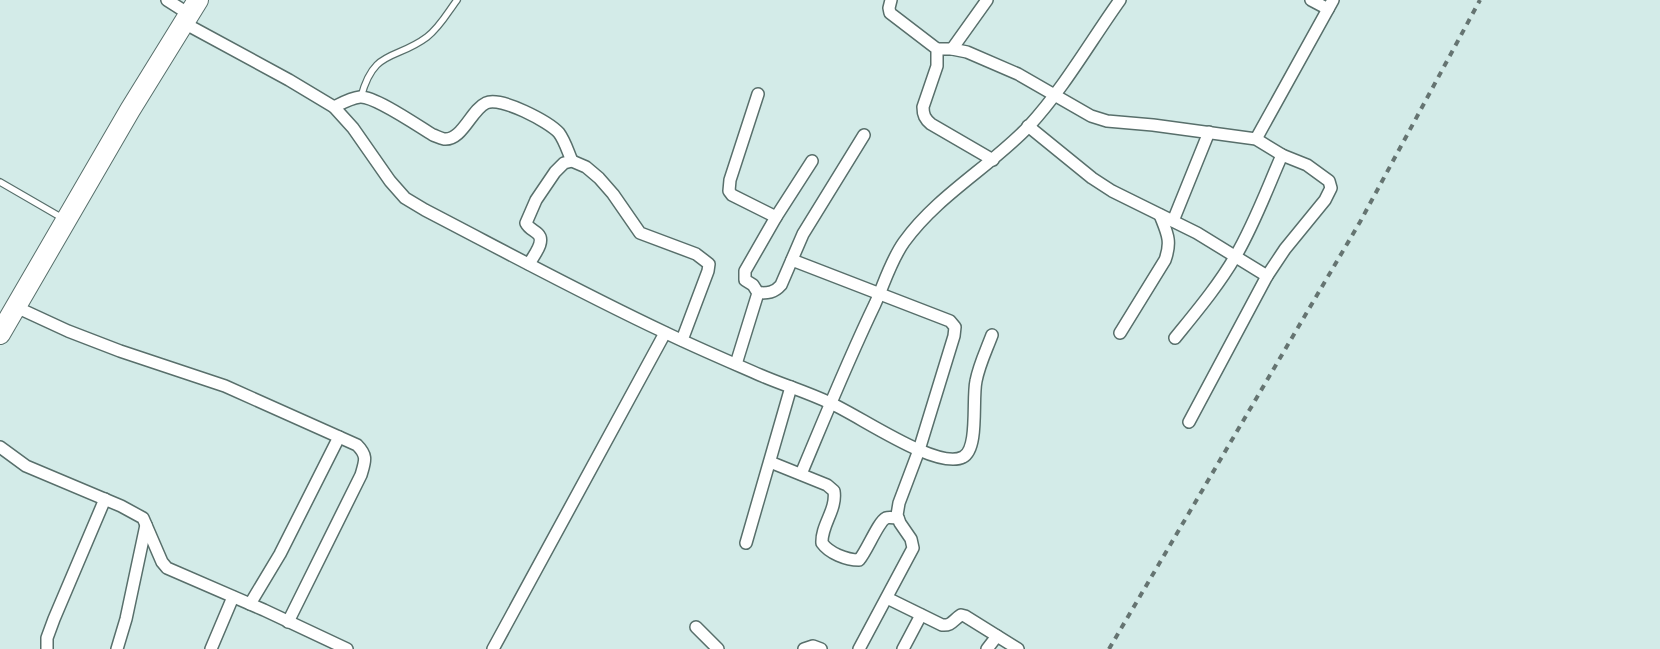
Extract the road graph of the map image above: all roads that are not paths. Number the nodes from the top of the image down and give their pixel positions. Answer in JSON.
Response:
{"nodes":[{"id":1,"x":167,"y":0,"type":"edge"},
{"id":2,"x":457,"y":0,"type":"edge"},
{"id":3,"x":891,"y":0,"type":"edge"},
{"id":4,"x":987,"y":0,"type":"edge"},
{"id":5,"x":1120,"y":0,"type":"edge"},
{"id":6,"x":1311,"y":0,"type":"edge"},
{"id":7,"x":1331,"y":5,"type":"edge"},
{"id":8,"x":190,"y":12,"type":"edge"},
{"id":9,"x":937,"y":49,"type":"junction"},
{"id":10,"x":952,"y":49,"type":"junction"},
{"id":11,"x":758,"y":94,"type":"dead end"},
{"id":12,"x":1055,"y":96,"type":"junction"},
{"id":13,"x":361,"y":97,"type":"junction"},
{"id":14,"x":334,"y":107,"type":"junction"},
{"id":15,"x":1028,"y":126,"type":"junction"},
{"id":16,"x":1209,"y":132,"type":"junction"},
{"id":17,"x":864,"y":135,"type":"dead end"},
{"id":18,"x":1256,"y":139,"type":"junction"},
{"id":19,"x":1282,"y":155,"type":"junction"},
{"id":20,"x":993,"y":160,"type":"junction"},
{"id":21,"x":572,"y":161,"type":"junction"},
{"id":22,"x":812,"y":161,"type":"dead end"},
{"id":23,"x":0,"y":182,"type":"edge"},
{"id":24,"x":1160,"y":215,"type":"junction"},
{"id":25,"x":776,"y":217,"type":"junction"},
{"id":26,"x":66,"y":220,"type":"junction"},
{"id":27,"x":1173,"y":221,"type":"junction"},
{"id":28,"x":1236,"y":256,"type":"junction"},
{"id":29,"x":792,"y":260,"type":"junction"},
{"id":30,"x":529,"y":264,"type":"junction"},
{"id":31,"x":1267,"y":276,"type":"junction"},
{"id":32,"x":758,"y":293,"type":"junction"},
{"id":33,"x":879,"y":294,"type":"junction"},
{"id":34,"x":16,"y":306,"type":"junction"},
{"id":35,"x":665,"y":333,"type":"junction"},
{"id":36,"x":1120,"y":333,"type":"dead end"},
{"id":37,"x":0,"y":334,"type":"edge"},
{"id":38,"x":992,"y":336,"type":"dead end"},
{"id":39,"x":1175,"y":338,"type":"dead end"},
{"id":40,"x":682,"y":340,"type":"junction"},
{"id":41,"x":736,"y":364,"type":"junction"},
{"id":42,"x":791,"y":388,"type":"junction"},
{"id":43,"x":831,"y":403,"type":"junction"},
{"id":44,"x":1189,"y":422,"type":"dead end"},
{"id":45,"x":339,"y":437,"type":"junction"},
{"id":46,"x":0,"y":447,"type":"edge"},
{"id":47,"x":919,"y":450,"type":"junction"},
{"id":48,"x":770,"y":462,"type":"junction"},
{"id":49,"x":801,"y":474,"type":"junction"},
{"id":50,"x":105,"y":499,"type":"junction"},
{"id":51,"x":898,"y":518,"type":"junction"},
{"id":52,"x":146,"y":525,"type":"junction"},
{"id":53,"x":746,"y":543,"type":"dead end"},
{"id":54,"x":233,"y":597,"type":"junction"},
{"id":55,"x":887,"y":598,"type":"junction"},
{"id":56,"x":250,"y":604,"type":"junction"},
{"id":57,"x":921,"y":615,"type":"junction"},
{"id":58,"x":288,"y":622,"type":"junction"},
{"id":59,"x":696,"y":627,"type":"dead end"},
{"id":60,"x":997,"y":636,"type":"junction"},
{"id":61,"x":47,"y":649,"type":"edge"},
{"id":62,"x":117,"y":649,"type":"edge"},
{"id":63,"x":211,"y":649,"type":"edge"},
{"id":64,"x":347,"y":649,"type":"edge"},
{"id":65,"x":493,"y":649,"type":"edge"},
{"id":66,"x":718,"y":649,"type":"edge"},
{"id":67,"x":804,"y":649,"type":"edge"},
{"id":68,"x":821,"y":649,"type":"edge"},
{"id":69,"x":859,"y":649,"type":"edge"},
{"id":70,"x":903,"y":649,"type":"edge"},
{"id":71,"x":988,"y":649,"type":"edge"},
{"id":72,"x":1018,"y":649,"type":"edge"}],
"edges":[{"from":1,"to":8,"type":"street"},
{"from":2,"to":13,"type":"lane"},
{"from":3,"to":9,"type":"street"},
{"from":4,"to":10,"type":"street"},
{"from":5,"to":12,"type":"street"},
{"from":6,"to":7,"type":"street"},
{"from":7,"to":18,"type":"street"},
{"from":8,"to":14,"type":"street"},
{"from":8,"to":26,"type":"highway"},
{"from":9,"to":10,"type":"street"},
{"from":9,"to":20,"type":"street"},
{"from":10,"to":12,"type":"street"},
{"from":11,"to":25,"type":"street"},
{"from":12,"to":15,"type":"street"},
{"from":12,"to":16,"type":"street"},
{"from":13,"to":14,"type":"street"},
{"from":13,"to":21,"type":"street"},
{"from":14,"to":30,"type":"street"},
{"from":15,"to":20,"type":"street"},
{"from":15,"to":24,"type":"street"},
{"from":16,"to":18,"type":"street"},
{"from":16,"to":27,"type":"street"},
{"from":17,"to":29,"type":"street"},
{"from":18,"to":19,"type":"street"},
{"from":19,"to":28,"type":"street"},
{"from":19,"to":31,"type":"street"},
{"from":20,"to":33,"type":"street"},
{"from":21,"to":30,"type":"street"},
{"from":21,"to":40,"type":"street"},
{"from":22,"to":25,"type":"street"},
{"from":23,"to":26,"type":"lane"},
{"from":24,"to":27,"type":"street"},
{"from":24,"to":36,"type":"street"},
{"from":25,"to":32,"type":"street"},
{"from":26,"to":34,"type":"highway"},
{"from":27,"to":28,"type":"street"},
{"from":28,"to":31,"type":"street"},
{"from":28,"to":39,"type":"street"},
{"from":29,"to":32,"type":"street"},
{"from":29,"to":33,"type":"street"},
{"from":30,"to":35,"type":"street"},
{"from":31,"to":44,"type":"street"},
{"from":32,"to":41,"type":"street"},
{"from":33,"to":43,"type":"street"},
{"from":33,"to":47,"type":"street"},
{"from":34,"to":37,"type":"highway"},
{"from":34,"to":45,"type":"street"},
{"from":35,"to":40,"type":"street"},
{"from":35,"to":65,"type":"street"},
{"from":38,"to":47,"type":"street"},
{"from":40,"to":41,"type":"street"},
{"from":41,"to":42,"type":"street"},
{"from":42,"to":43,"type":"street"},
{"from":42,"to":48,"type":"street"},
{"from":43,"to":47,"type":"street"},
{"from":43,"to":49,"type":"street"},
{"from":45,"to":56,"type":"street"},
{"from":45,"to":58,"type":"street"},
{"from":46,"to":50,"type":"street"},
{"from":47,"to":51,"type":"street"},
{"from":48,"to":49,"type":"street"},
{"from":48,"to":53,"type":"street"},
{"from":49,"to":51,"type":"street"},
{"from":50,"to":52,"type":"street"},
{"from":50,"to":61,"type":"street"},
{"from":51,"to":55,"type":"street"},
{"from":52,"to":54,"type":"street"},
{"from":52,"to":62,"type":"street"},
{"from":54,"to":56,"type":"street"},
{"from":54,"to":63,"type":"street"},
{"from":55,"to":57,"type":"street"},
{"from":55,"to":69,"type":"street"},
{"from":56,"to":58,"type":"street"},
{"from":57,"to":60,"type":"street"},
{"from":57,"to":70,"type":"street"},
{"from":58,"to":64,"type":"street"},
{"from":59,"to":66,"type":"street"},
{"from":60,"to":71,"type":"street"},
{"from":60,"to":72,"type":"street"},
{"from":67,"to":68,"type":"street"}]}
